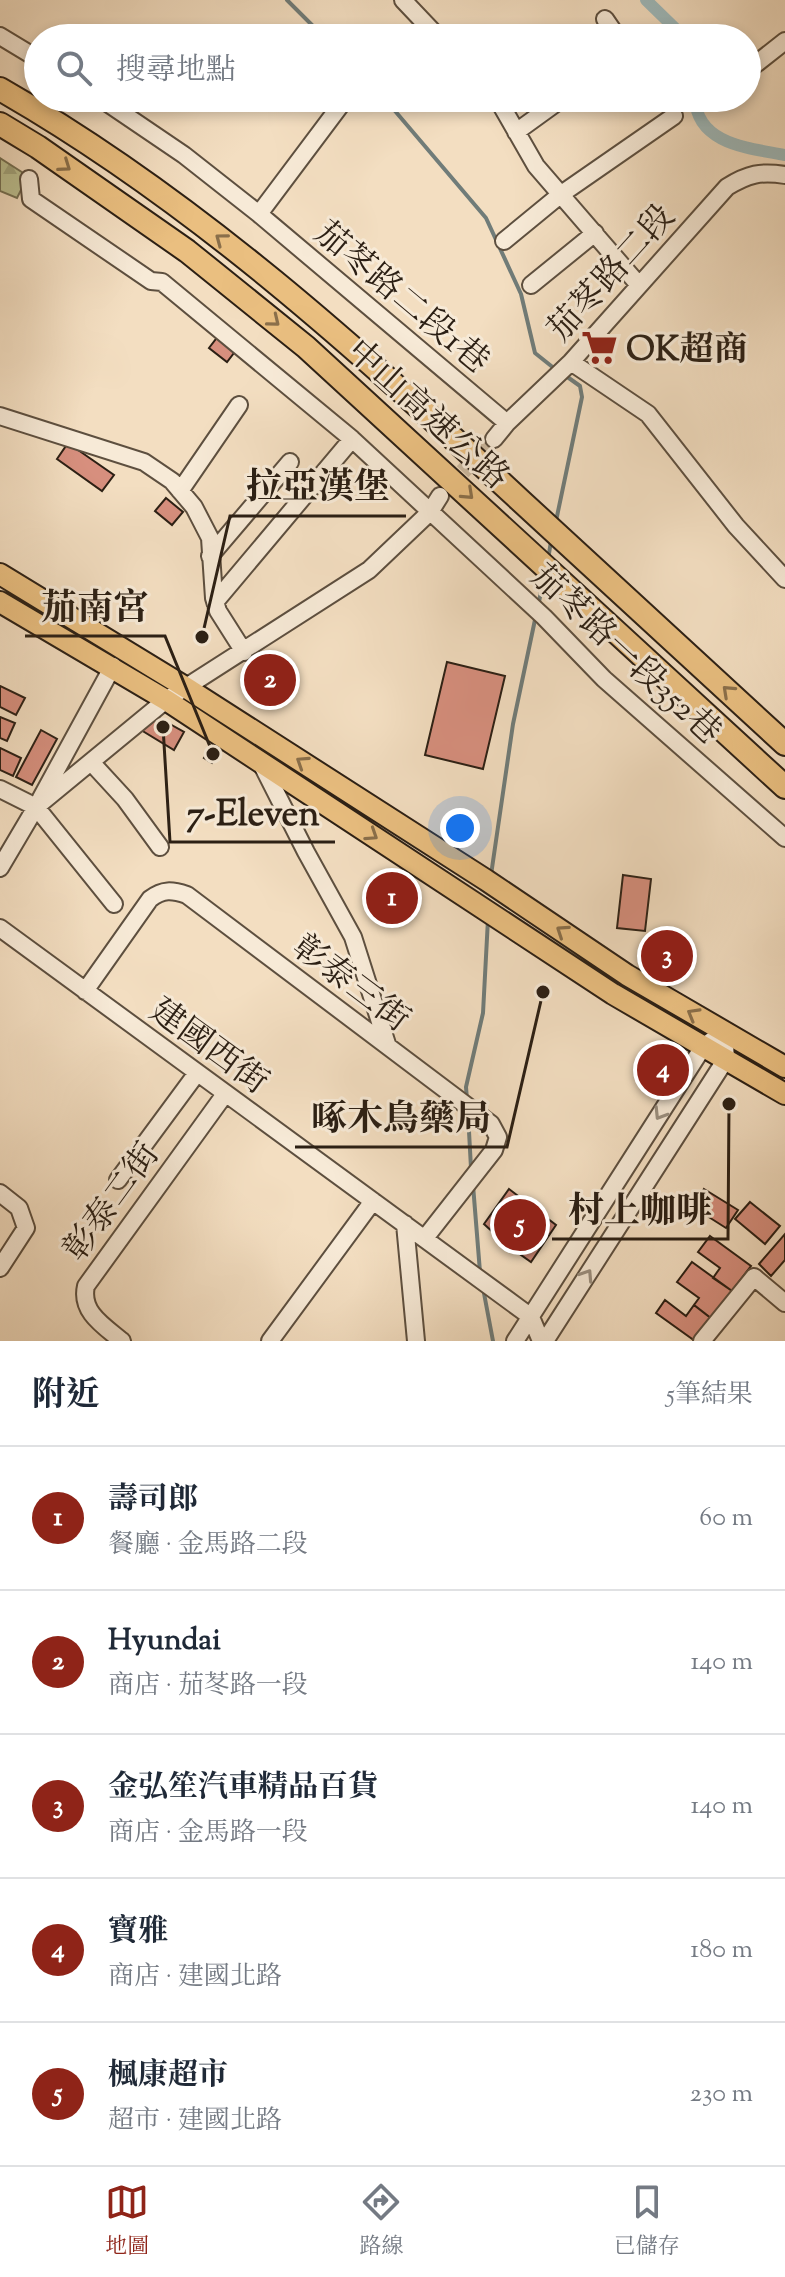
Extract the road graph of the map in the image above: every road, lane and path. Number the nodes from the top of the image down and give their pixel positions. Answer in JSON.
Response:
{"nodes":[{"id":1,"x":403,"y":0,"type":"edge"},
{"id":2,"x":605,"y":19,"type":"dead end"},
{"id":3,"x":426,"y":24,"type":"edge"},
{"id":4,"x":608,"y":24,"type":"edge"},
{"id":5,"x":0,"y":36,"type":"edge"},
{"id":6,"x":785,"y":41,"type":"edge"},
{"id":7,"x":24,"y":51,"type":"edge"},
{"id":8,"x":761,"y":60,"type":"edge"},
{"id":9,"x":0,"y":89,"type":"edge"},
{"id":10,"x":24,"y":103,"type":"edge"},
{"id":11,"x":40,"y":112,"type":"edge"},
{"id":12,"x":121,"y":112,"type":"edge"},
{"id":13,"x":336,"y":112,"type":"edge"},
{"id":14,"x":505,"y":112,"type":"edge"},
{"id":15,"x":544,"y":112,"type":"edge"},
{"id":16,"x":674,"y":116,"type":"dead end"},
{"id":17,"x":0,"y":124,"type":"edge"},
{"id":18,"x":516,"y":132,"type":"junction"},
{"id":19,"x":785,"y":175,"type":"edge"},
{"id":20,"x":29,"y":179,"type":"dead end"},
{"id":21,"x":560,"y":195,"type":"junction"},
{"id":22,"x":259,"y":214,"type":"junction"},
{"id":23,"x":595,"y":233,"type":"junction"},
{"id":24,"x":504,"y":241,"type":"dead end"},
{"id":25,"x":638,"y":284,"type":"junction"},
{"id":26,"x":531,"y":285,"type":"dead end"},
{"id":27,"x":563,"y":369,"type":"junction"},
{"id":28,"x":239,"y":405,"type":"dead end"},
{"id":29,"x":0,"y":416,"type":"edge"},
{"id":30,"x":507,"y":423,"type":"junction"},
{"id":31,"x":352,"y":439,"type":"junction"},
{"id":32,"x":494,"y":439,"type":"tunnel mouth"},
{"id":33,"x":290,"y":462,"type":"dead end"},
{"id":34,"x":180,"y":491,"type":"junction"},
{"id":35,"x":440,"y":496,"type":"tunnel mouth"},
{"id":36,"x":430,"y":512,"type":"junction"},
{"id":37,"x":210,"y":556,"type":"junction"},
{"id":38,"x":0,"y":574,"type":"edge"},
{"id":39,"x":785,"y":579,"type":"edge"},
{"id":40,"x":0,"y":602,"type":"edge"},
{"id":41,"x":215,"y":602,"type":"junction"},
{"id":42,"x":244,"y":652,"type":"junction"},
{"id":43,"x":113,"y":666,"type":"junction"},
{"id":44,"x":185,"y":687,"type":"junction"},
{"id":45,"x":166,"y":700,"type":"junction"},
{"id":46,"x":785,"y":744,"type":"edge"},
{"id":47,"x":260,"y":761,"type":"junction"},
{"id":48,"x":91,"y":762,"type":"junction"},
{"id":49,"x":785,"y":787,"type":"edge"},
{"id":50,"x":0,"y":789,"type":"edge"},
{"id":51,"x":36,"y":807,"type":"junction"},
{"id":52,"x":785,"y":838,"type":"edge"},
{"id":53,"x":160,"y":847,"type":"dead end"},
{"id":54,"x":2,"y":865,"type":"edge"},
{"id":55,"x":114,"y":904,"type":"dead end"},
{"id":56,"x":0,"y":928,"type":"edge"},
{"id":57,"x":85,"y":991,"type":"junction"},
{"id":58,"x":724,"y":1031,"type":"junction"},
{"id":59,"x":387,"y":1044,"type":"junction"},
{"id":60,"x":703,"y":1047,"type":"junction"},
{"id":61,"x":726,"y":1059,"type":"junction"},
{"id":62,"x":785,"y":1067,"type":"edge"},
{"id":63,"x":197,"y":1073,"type":"junction"},
{"id":64,"x":225,"y":1094,"type":"junction"},
{"id":65,"x":785,"y":1094,"type":"edge"},
{"id":66,"x":118,"y":1180,"type":"dead end"},
{"id":67,"x":0,"y":1193,"type":"edge"},
{"id":68,"x":373,"y":1201,"type":"junction"},
{"id":69,"x":405,"y":1224,"type":"junction"},
{"id":70,"x":425,"y":1238,"type":"junction"},
{"id":71,"x":0,"y":1268,"type":"edge"},
{"id":72,"x":785,"y":1303,"type":"edge"},
{"id":73,"x":531,"y":1317,"type":"junction"},
{"id":74,"x":122,"y":1341,"type":"edge"},
{"id":75,"x":270,"y":1341,"type":"edge"},
{"id":76,"x":416,"y":1341,"type":"edge"},
{"id":77,"x":515,"y":1341,"type":"edge"},
{"id":78,"x":543,"y":1341,"type":"edge"},
{"id":79,"x":702,"y":1341,"type":"edge"}],
"edges":[{"from":1,"to":3,"type":"street"},
{"from":2,"to":4,"type":"street"},
{"from":5,"to":7,"type":"street"},
{"from":6,"to":8,"type":"street"},
{"from":10,"to":9,"type":"highway","name":"中山高速公路","one_way":true},
{"from":46,"to":11,"type":"highway","name":"中山高速公路","one_way":true},
{"from":12,"to":22,"type":"street","name":"茄苳路二段1巷"},
{"from":13,"to":22,"type":"street"},
{"from":14,"to":18,"type":"street"},
{"from":15,"to":18,"type":"street"},
{"from":16,"to":21,"type":"street"},
{"from":17,"to":49,"type":"highway","name":"中山高速公路","one_way":true},
{"from":18,"to":21,"type":"street"},
{"from":19,"to":25,"type":"street","name":"茄苳路二段"},
{"from":20,"to":31,"type":"street","name":"茄苳路一段352巷"},
{"from":21,"to":23,"type":"street"},
{"from":21,"to":24,"type":"street"},
{"from":22,"to":30,"type":"street","name":"茄苳路二段1巷"},
{"from":23,"to":25,"type":"street"},
{"from":23,"to":26,"type":"street"},
{"from":25,"to":27,"type":"street","name":"茄苳路二段"},
{"from":27,"to":30,"type":"street","name":"茄苳路二段"},
{"from":27,"to":39,"type":"street"},
{"from":28,"to":34,"type":"street"},
{"from":29,"to":34,"type":"street"},
{"from":30,"to":32,"type":"street","name":"茄苳路二段"},
{"from":31,"to":36,"type":"street","name":"茄苳路一段352巷"},
{"from":31,"to":41,"type":"street"},
{"from":33,"to":37,"type":"street"},
{"from":34,"to":37,"type":"street"},
{"from":35,"to":36,"type":"street"},
{"from":36,"to":42,"type":"street"},
{"from":36,"to":52,"type":"street","name":"茄苳路一段352巷"},
{"from":37,"to":41,"type":"street"},
{"from":38,"to":44,"type":"main road"},
{"from":40,"to":43,"type":"main road"},
{"from":41,"to":42,"type":"street"},
{"from":42,"to":44,"type":"street"},
{"from":43,"to":45,"type":"main road"},
{"from":43,"to":51,"type":"street"},
{"from":44,"to":45,"type":"street"},
{"from":58,"to":44,"type":"main road","one_way":true},
{"from":45,"to":47,"type":"main road"},
{"from":45,"to":48,"type":"street"},
{"from":47,"to":59,"type":"street"},
{"from":47,"to":60,"type":"main road","one_way":true},
{"from":48,"to":51,"type":"street"},
{"from":48,"to":53,"type":"street"},
{"from":50,"to":51,"type":"street"},
{"from":51,"to":54,"type":"street"},
{"from":51,"to":55,"type":"street"},
{"from":56,"to":57,"type":"street","name":"建國西街"},
{"from":57,"to":59,"type":"street","name":"彰泰三街"},
{"from":57,"to":63,"type":"street","name":"建國西街"},
{"from":58,"to":60,"type":"street"},
{"from":58,"to":61,"type":"street"},
{"from":58,"to":62,"type":"main road"},
{"from":59,"to":70,"type":"street","name":"彰泰三街"},
{"from":60,"to":61,"type":"main road"},
{"from":60,"to":73,"type":"street","one_way":true},
{"from":61,"to":65,"type":"main road"},
{"from":78,"to":61,"type":"street","one_way":true},
{"from":63,"to":64,"type":"street","name":"建國西街"},
{"from":63,"to":66,"type":"street"},
{"from":64,"to":68,"type":"street","name":"建國西街"},
{"from":64,"to":74,"type":"street","name":"彰泰二街"},
{"from":67,"to":71,"type":"street"},
{"from":68,"to":69,"type":"street","name":"建國西街"},
{"from":68,"to":75,"type":"street"},
{"from":69,"to":70,"type":"street","name":"建國西街"},
{"from":69,"to":76,"type":"street"},
{"from":70,"to":73,"type":"street","name":"建國西街"},
{"from":72,"to":79,"type":"street"},
{"from":73,"to":77,"type":"street"},
{"from":73,"to":78,"type":"street"}]}
